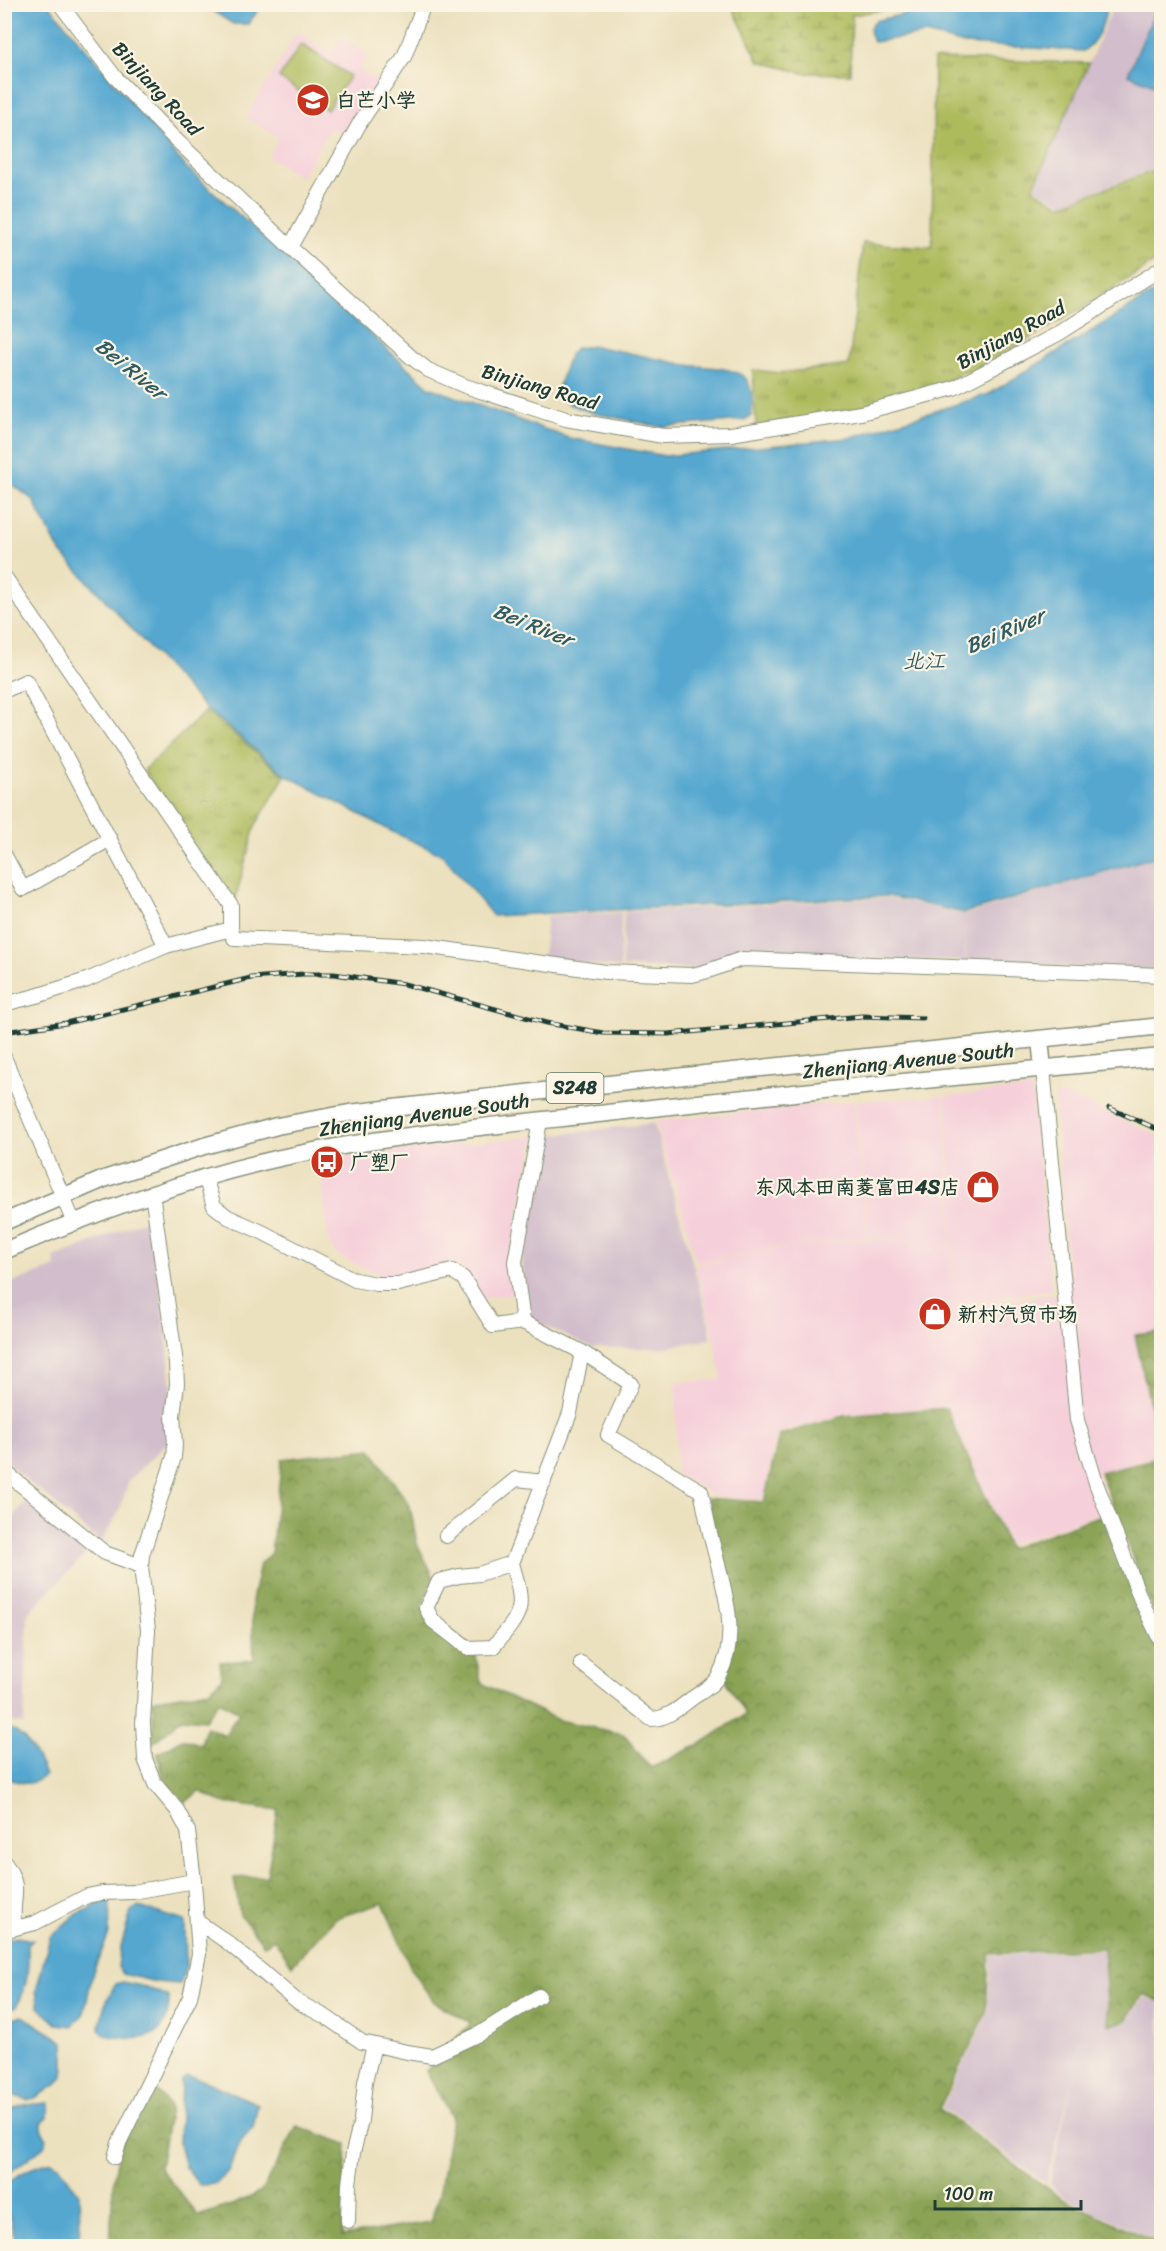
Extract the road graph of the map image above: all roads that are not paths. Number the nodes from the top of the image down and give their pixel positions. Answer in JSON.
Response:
{"nodes":[{"id":1,"x":60,"y":4,"type":"edge"},
{"id":2,"x":424,"y":4,"type":"edge"},
{"id":3,"x":290,"y":247,"type":"junction"},
{"id":4,"x":1161,"y":268,"type":"edge"},
{"id":5,"x":4,"y":576,"type":"edge"},
{"id":6,"x":4,"y":691,"type":"edge"},
{"id":7,"x":110,"y":839,"type":"junction"},
{"id":8,"x":4,"y":854,"type":"edge"},
{"id":9,"x":231,"y":929,"type":"junction"},
{"id":10,"x":166,"y":946,"type":"junction"},
{"id":11,"x":1161,"y":975,"type":"edge"},
{"id":12,"x":4,"y":1004,"type":"edge"},
{"id":13,"x":1161,"y":1026,"type":"edge"},
{"id":14,"x":1040,"y":1039,"type":"junction"},
{"id":15,"x":4,"y":1056,"type":"edge"},
{"id":16,"x":1161,"y":1057,"type":"edge"},
{"id":17,"x":1043,"y":1068,"type":"junction"},
{"id":18,"x":540,"y":1121,"type":"junction"},
{"id":19,"x":205,"y":1177,"type":"junction"},
{"id":20,"x":152,"y":1193,"type":"junction"},
{"id":21,"x":63,"y":1197,"type":"junction"},
{"id":22,"x":4,"y":1222,"type":"edge"},
{"id":23,"x":74,"y":1223,"type":"junction"},
{"id":24,"x":4,"y":1251,"type":"edge"},
{"id":25,"x":523,"y":1322,"type":"junction"},
{"id":26,"x":582,"y":1352,"type":"junction"},
{"id":27,"x":4,"y":1471,"type":"edge"},
{"id":28,"x":544,"y":1482,"type":"junction"},
{"id":29,"x":446,"y":1536,"type":"dead end"},
{"id":30,"x":512,"y":1563,"type":"junction"},
{"id":31,"x":141,"y":1566,"type":"junction"},
{"id":32,"x":1161,"y":1644,"type":"edge"},
{"id":33,"x":581,"y":1663,"type":"dead end"},
{"id":34,"x":4,"y":1862,"type":"edge"},
{"id":35,"x":194,"y":1881,"type":"junction"},
{"id":36,"x":198,"y":1922,"type":"junction"},
{"id":37,"x":10,"y":1929,"type":"edge"},
{"id":38,"x":539,"y":1996,"type":"dead end"},
{"id":39,"x":374,"y":2045,"type":"junction"},
{"id":40,"x":115,"y":2157,"type":"dead end"},
{"id":41,"x":348,"y":2221,"type":"dead end"}],
"edges":[{"from":1,"to":3,"type":"street","name":"Binjiang Road"},
{"from":2,"to":3,"type":"street"},
{"from":3,"to":4,"type":"street","name":"Binjiang Road"},
{"from":5,"to":9,"type":"street"},
{"from":6,"to":7,"type":"street"},
{"from":7,"to":8,"type":"street"},
{"from":7,"to":10,"type":"street"},
{"from":9,"to":10,"type":"street"},
{"from":9,"to":11,"type":"street"},
{"from":10,"to":12,"type":"street"},
{"from":13,"to":14,"type":"main road","name":"Zhenjiang Avenue South","number":"S248"},
{"from":14,"to":17,"type":"main road","name":"Zhenjiang Avenue South"},
{"from":14,"to":21,"type":"main road","name":"Zhenjiang Avenue South","number":"S248"},
{"from":15,"to":21,"type":"street"},
{"from":16,"to":17,"type":"main road","name":"Zhenjiang Avenue South","number":"S248"},
{"from":17,"to":18,"type":"main road","name":"Zhenjiang Avenue South","number":"S248"},
{"from":17,"to":32,"type":"street"},
{"from":18,"to":19,"type":"main road","name":"Zhenjiang Avenue South","number":"S248"},
{"from":18,"to":25,"type":"street"},
{"from":19,"to":20,"type":"main road","name":"Zhenjiang Avenue South","number":"S248"},
{"from":19,"to":25,"type":"street"},
{"from":20,"to":23,"type":"main road","name":"Zhenjiang Avenue South","number":"S248"},
{"from":20,"to":31,"type":"street"},
{"from":21,"to":22,"type":"main road","name":"Zhenjiang Avenue South","number":"S248"},
{"from":21,"to":23,"type":"street"},
{"from":23,"to":24,"type":"main road","name":"Zhenjiang Avenue South","number":"S248"},
{"from":25,"to":26,"type":"street"},
{"from":26,"to":28,"type":"street"},
{"from":26,"to":33,"type":"street"},
{"from":27,"to":31,"type":"street"},
{"from":28,"to":29,"type":"street"},
{"from":28,"to":30,"type":"street"},
{"from":30,"to":30,"type":"street"},
{"from":31,"to":35,"type":"street"},
{"from":34,"to":37,"type":"street"},
{"from":35,"to":36,"type":"street"},
{"from":35,"to":37,"type":"street"},
{"from":36,"to":39,"type":"street"},
{"from":36,"to":40,"type":"street"},
{"from":38,"to":39,"type":"street"},
{"from":39,"to":41,"type":"street"}]}
